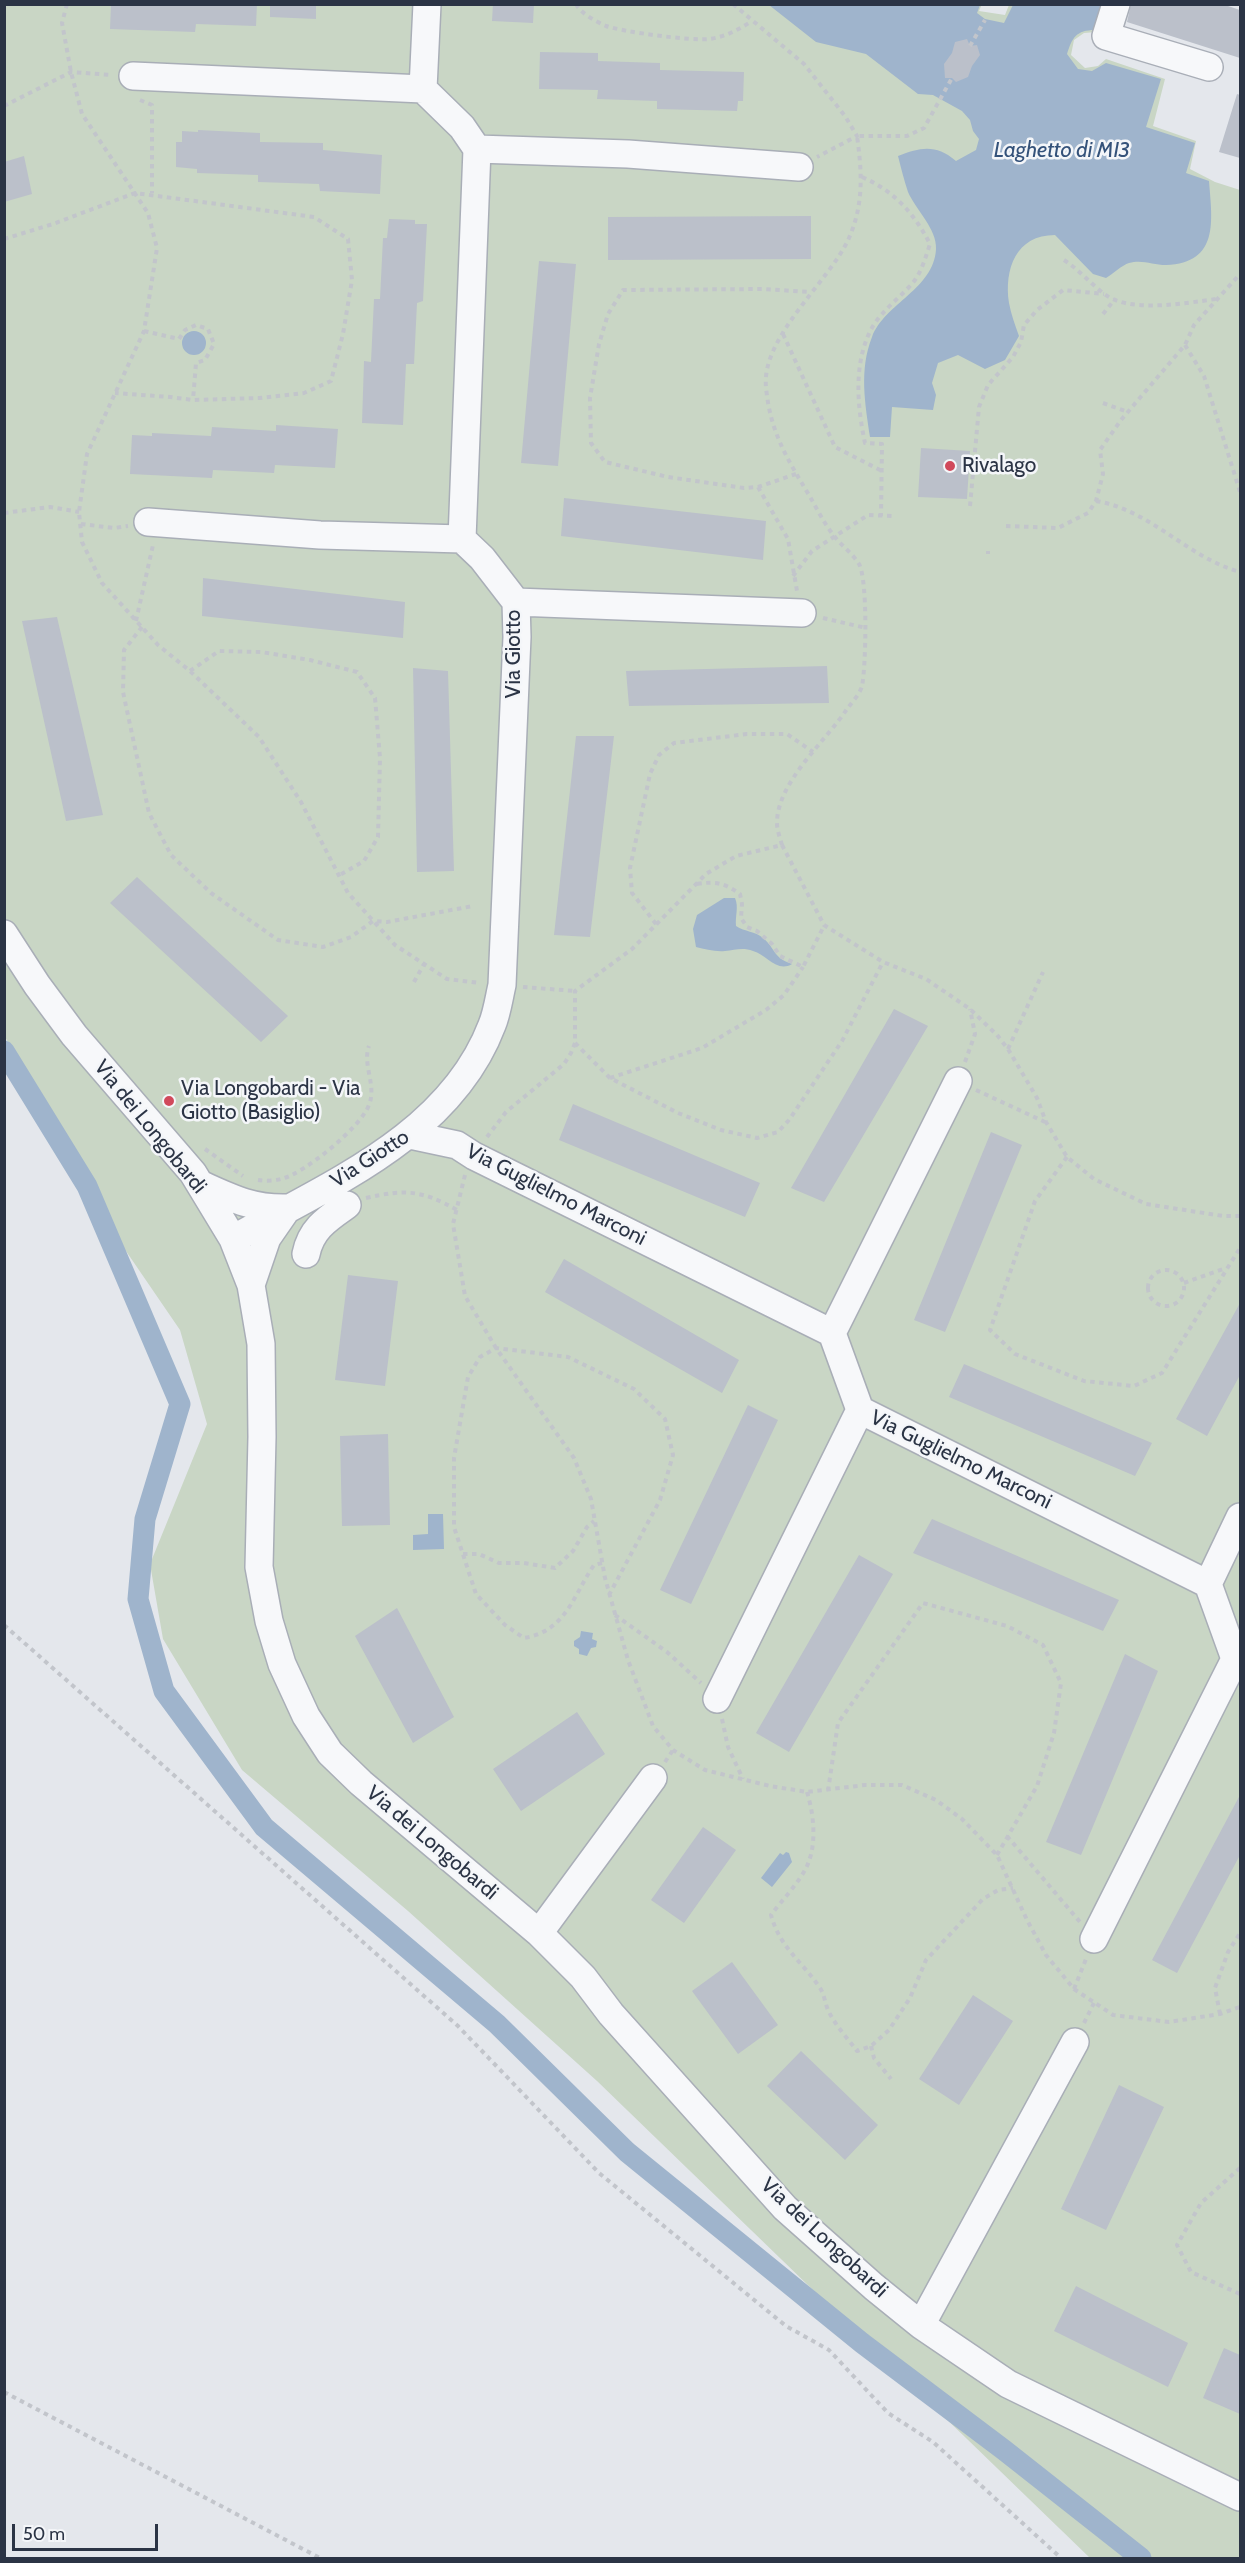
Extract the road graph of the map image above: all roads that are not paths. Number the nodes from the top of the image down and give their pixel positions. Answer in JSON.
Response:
{"nodes":[{"id":1,"x":427,"y":4,"type":"edge"},
{"id":2,"x":1116,"y":4,"type":"edge"},
{"id":3,"x":1209,"y":67,"type":"dead end"},
{"id":4,"x":133,"y":76,"type":"road end"},
{"id":5,"x":423,"y":89,"type":"junction"},
{"id":6,"x":477,"y":149,"type":"junction"},
{"id":7,"x":799,"y":167,"type":"road end"},
{"id":8,"x":148,"y":522,"type":"road end"},
{"id":9,"x":462,"y":539,"type":"junction"},
{"id":10,"x":516,"y":602,"type":"junction"},
{"id":11,"x":802,"y":613,"type":"road end"},
{"id":12,"x":4,"y":933,"type":"edge"},
{"id":13,"x":958,"y":1082,"type":"road end"},
{"id":14,"x":450,"y":1092,"type":"junction"},
{"id":15,"x":410,"y":1135,"type":"junction"},
{"id":16,"x":466,"y":1150,"type":"junction"},
{"id":17,"x":200,"y":1184,"type":"junction"},
{"id":18,"x":347,"y":1205,"type":"road end"},
{"id":19,"x":287,"y":1208,"type":"junction"},
{"id":20,"x":233,"y":1239,"type":"junction"},
{"id":21,"x":306,"y":1254,"type":"dead end"},
{"id":22,"x":251,"y":1285,"type":"junction"},
{"id":23,"x":832,"y":1333,"type":"junction"},
{"id":24,"x":860,"y":1410,"type":"junction"},
{"id":25,"x":1240,"y":1518,"type":"edge"},
{"id":26,"x":1208,"y":1584,"type":"junction"},
{"id":27,"x":1238,"y":1661,"type":"edge"},
{"id":28,"x":717,"y":1699,"type":"road end"},
{"id":29,"x":653,"y":1778,"type":"dead end"},
{"id":30,"x":539,"y":1933,"type":"junction"},
{"id":31,"x":1094,"y":1939,"type":"road end"},
{"id":32,"x":1075,"y":2043,"type":"dead end"},
{"id":33,"x":921,"y":2325,"type":"junction"},
{"id":34,"x":1240,"y":2497,"type":"edge"}],
"edges":[{"from":1,"to":5,"type":"street"},
{"from":2,"to":3,"type":"street"},
{"from":4,"to":5,"type":"street"},
{"from":5,"to":6,"type":"street"},
{"from":6,"to":7,"type":"street"},
{"from":6,"to":9,"type":"street"},
{"from":8,"to":9,"type":"street"},
{"from":9,"to":10,"type":"street","name":"Via Giotto"},
{"from":10,"to":11,"type":"street"},
{"from":10,"to":14,"type":"street","name":"Via Giotto"},
{"from":12,"to":17,"type":"street","name":"Via dei Longobardi"},
{"from":13,"to":23,"type":"street"},
{"from":14,"to":15,"type":"street","name":"Via Giotto"},
{"from":14,"to":16,"type":"street","name":"Via Guglielmo Marconi"},
{"from":15,"to":16,"type":"street","name":"Via Guglielmo Marconi"},
{"from":15,"to":19,"type":"street","name":"Via Giotto"},
{"from":16,"to":23,"type":"street","name":"Via Guglielmo Marconi"},
{"from":17,"to":19,"type":"street"},
{"from":17,"to":20,"type":"street","name":"Via dei Longobardi"},
{"from":18,"to":21,"type":"street"},
{"from":19,"to":20,"type":"street","name":"Via Giotto"},
{"from":19,"to":22,"type":"street","name":"Via Giotto"},
{"from":20,"to":22,"type":"street","name":"Via dei Longobardi"},
{"from":22,"to":30,"type":"street","name":"Via dei Longobardi"},
{"from":23,"to":24,"type":"street","name":"Via Guglielmo Marconi"},
{"from":24,"to":26,"type":"street","name":"Via Guglielmo Marconi"},
{"from":24,"to":28,"type":"street"},
{"from":25,"to":26,"type":"street"},
{"from":26,"to":27,"type":"street"},
{"from":27,"to":31,"type":"street"},
{"from":29,"to":30,"type":"street"},
{"from":30,"to":33,"type":"street","name":"Via dei Longobardi"},
{"from":32,"to":33,"type":"street"},
{"from":33,"to":34,"type":"street","name":"Via dei Longobardi"}]}
